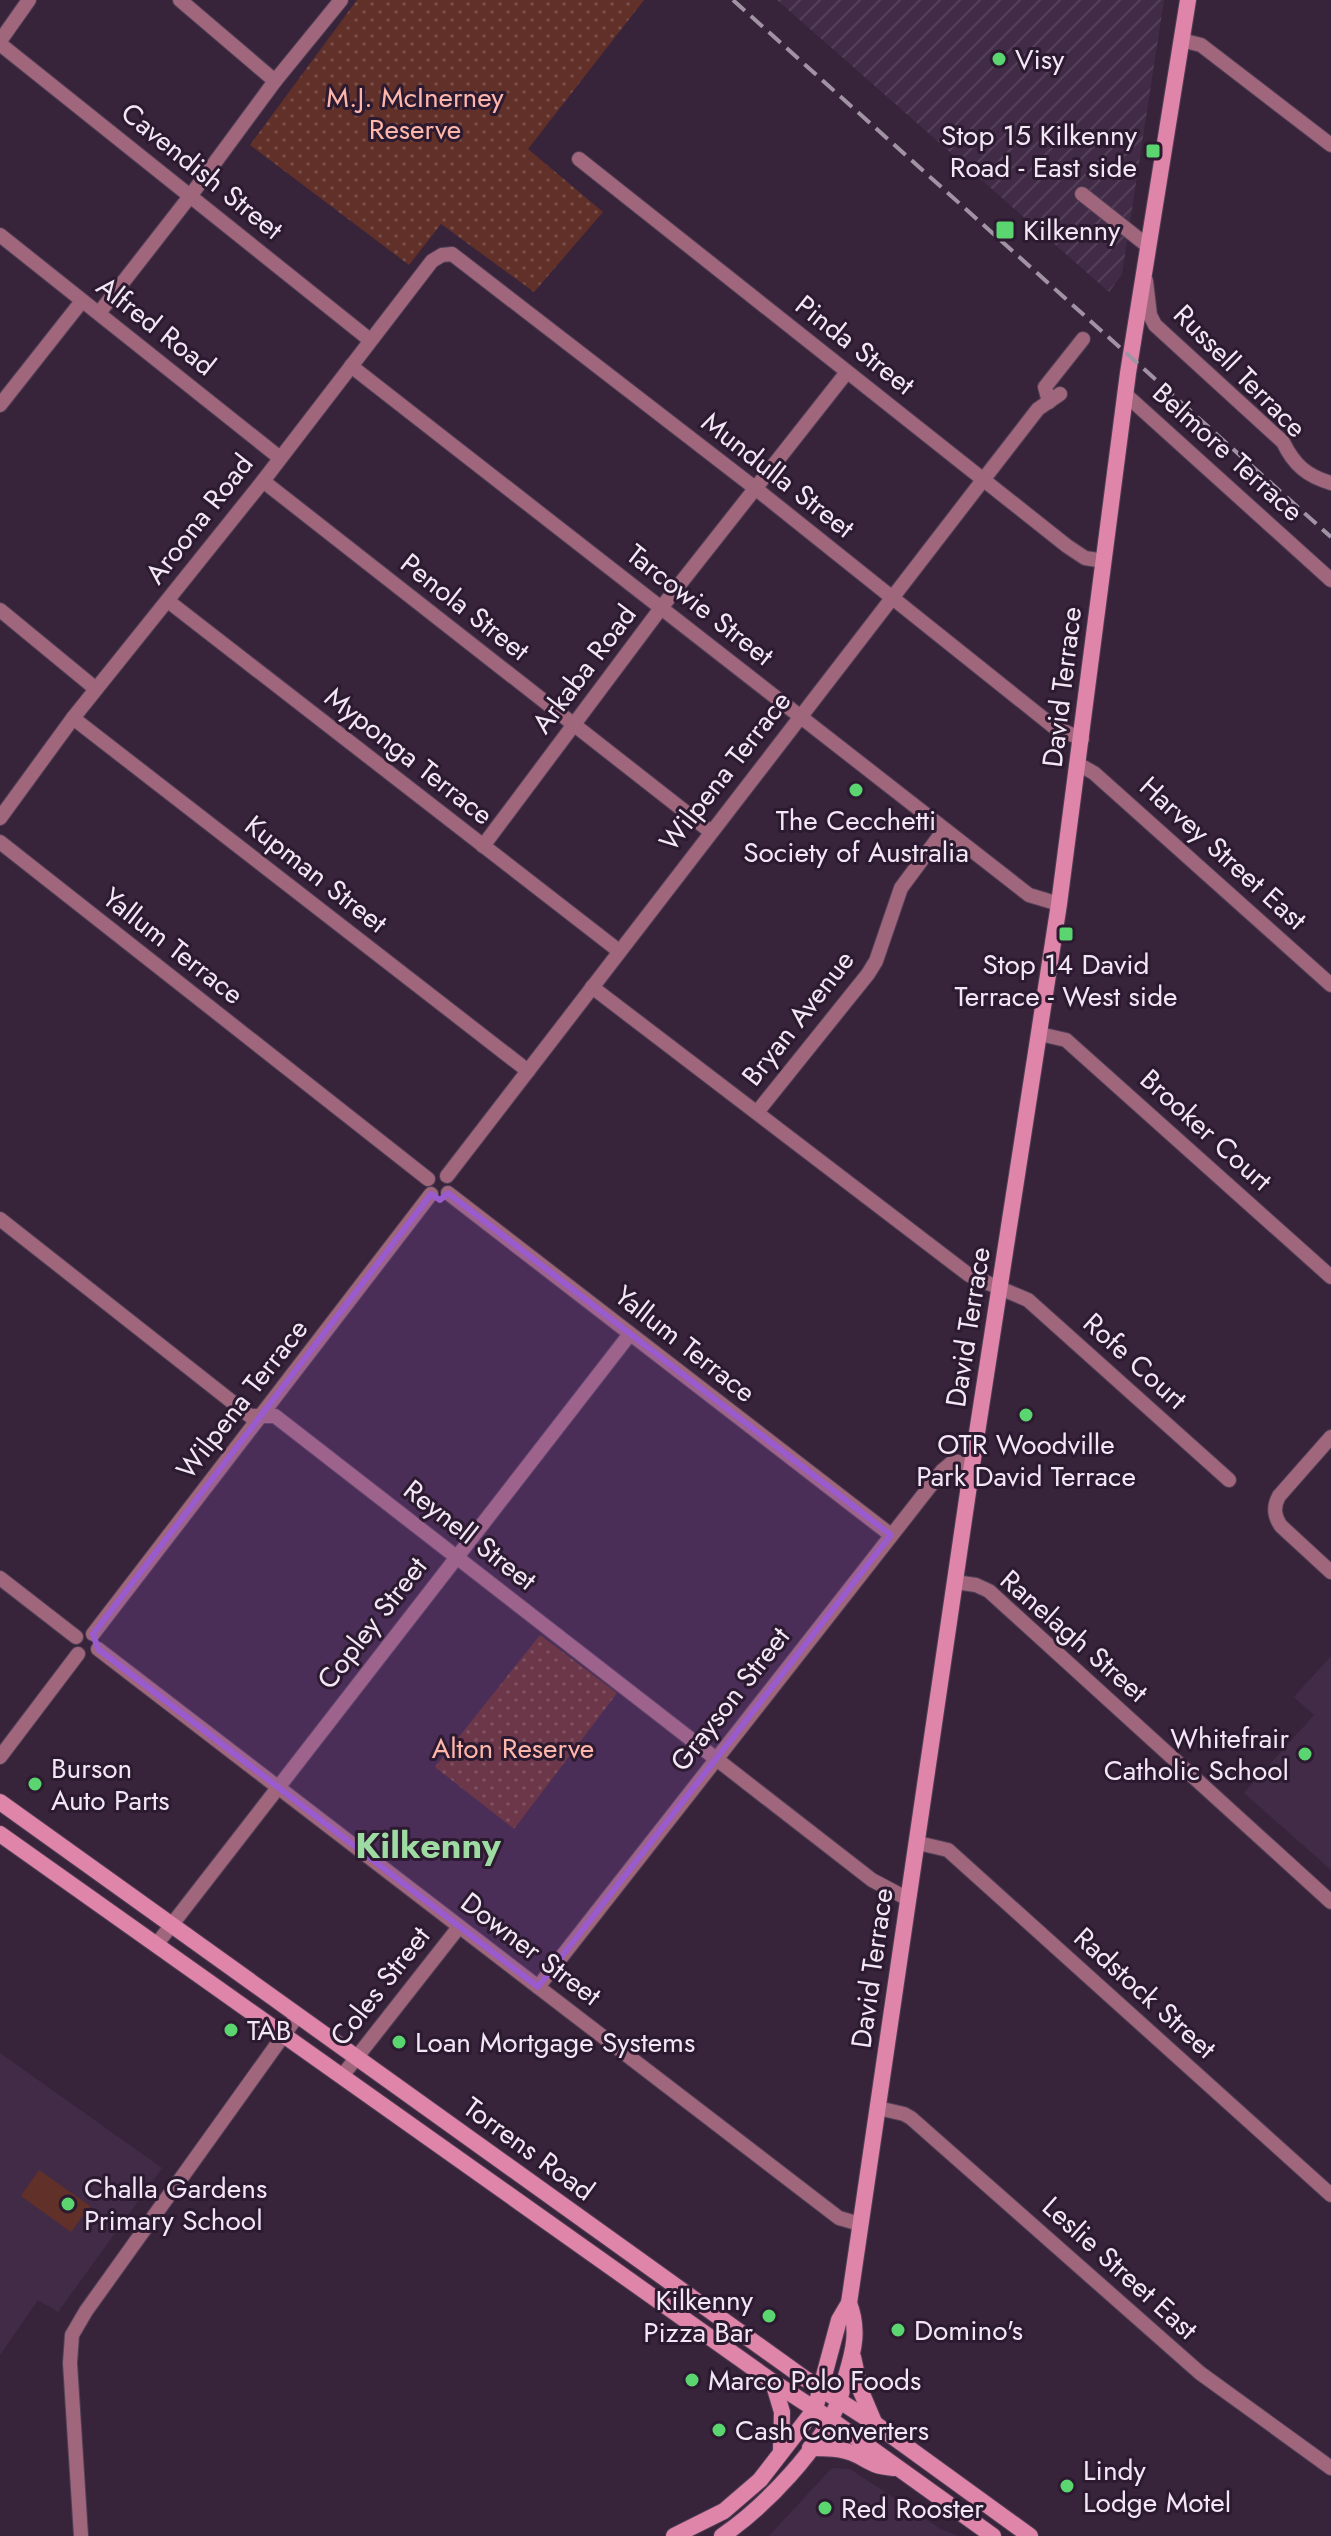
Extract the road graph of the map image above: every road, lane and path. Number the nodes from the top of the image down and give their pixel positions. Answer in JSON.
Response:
{"nodes":[{"id":1,"x":29,"y":0,"type":"edge"},
{"id":2,"x":180,"y":0,"type":"edge"},
{"id":3,"x":341,"y":0,"type":"edge"},
{"id":4,"x":1188,"y":0,"type":"edge"},
{"id":5,"x":1181,"y":40,"type":"junction"},
{"id":6,"x":0,"y":43,"type":"edge"},
{"id":7,"x":275,"y":81,"type":"junction"},
{"id":8,"x":1331,"y":145,"type":"edge"},
{"id":9,"x":579,"y":159,"type":"dead end"},
{"id":10,"x":1082,"y":194,"type":"dead end"},
{"id":11,"x":191,"y":195,"type":"junction"},
{"id":12,"x":0,"y":235,"type":"edge"},
{"id":13,"x":1149,"y":247,"type":"junction"},
{"id":14,"x":442,"y":255,"type":"joint"},
{"id":15,"x":1145,"y":273,"type":"junction"},
{"id":16,"x":82,"y":301,"type":"junction"},
{"id":17,"x":99,"y":313,"type":"junction"},
{"id":18,"x":1083,"y":339,"type":"dead end"},
{"id":19,"x":370,"y":340,"type":"junction"},
{"id":20,"x":351,"y":366,"type":"junction"},
{"id":21,"x":847,"y":372,"type":"junction"},
{"id":22,"x":1125,"y":394,"type":"junction"},
{"id":23,"x":0,"y":405,"type":"edge"},
{"id":24,"x":280,"y":458,"type":"junction"},
{"id":25,"x":983,"y":480,"type":"junction"},
{"id":26,"x":263,"y":481,"type":"junction"},
{"id":27,"x":1331,"y":483,"type":"edge"},
{"id":28,"x":755,"y":488,"type":"junction"},
{"id":29,"x":1104,"y":561,"type":"junction"},
{"id":30,"x":1331,"y":580,"type":"edge"},
{"id":31,"x":892,"y":597,"type":"junction"},
{"id":32,"x":168,"y":601,"type":"junction"},
{"id":33,"x":661,"y":608,"type":"junction"},
{"id":34,"x":0,"y":610,"type":"edge"},
{"id":35,"x":96,"y":689,"type":"junction"},
{"id":36,"x":800,"y":717,"type":"junction"},
{"id":37,"x":73,"y":718,"type":"junction"},
{"id":38,"x":574,"y":725,"type":"junction"},
{"id":39,"x":1082,"y":739,"type":"junction"},
{"id":40,"x":1078,"y":764,"type":"junction"},
{"id":41,"x":0,"y":818,"type":"edge"},
{"id":42,"x":944,"y":830,"type":"junction"},
{"id":43,"x":711,"y":832,"type":"junction"},
{"id":44,"x":0,"y":842,"type":"edge"},
{"id":45,"x":483,"y":846,"type":"junction"},
{"id":46,"x":1059,"y":904,"type":"junction"},
{"id":47,"x":619,"y":951,"type":"junction"},
{"id":48,"x":1331,"y":985,"type":"edge"},
{"id":49,"x":592,"y":987,"type":"junction"},
{"id":50,"x":1040,"y":1034,"type":"junction"},
{"id":51,"x":528,"y":1071,"type":"junction"},
{"id":52,"x":758,"y":1111,"type":"junction"},
{"id":53,"x":447,"y":1176,"type":"junction"},
{"id":54,"x":429,"y":1187,"type":"junction"},
{"id":55,"x":448,"y":1193,"type":"junction"},
{"id":56,"x":0,"y":1219,"type":"edge"},
{"id":57,"x":1331,"y":1277,"type":"edge"},
{"id":58,"x":1000,"y":1288,"type":"junction"},
{"id":59,"x":630,"y":1334,"type":"junction"},
{"id":60,"x":262,"y":1417,"type":"junction"},
{"id":61,"x":1331,"y":1437,"type":"edge"},
{"id":62,"x":972,"y":1465,"type":"junction"},
{"id":63,"x":1229,"y":1480,"type":"dead end"},
{"id":64,"x":891,"y":1535,"type":"junction"},
{"id":65,"x":457,"y":1557,"type":"junction"},
{"id":66,"x":1331,"y":1572,"type":"edge"},
{"id":67,"x":0,"y":1578,"type":"edge"},
{"id":68,"x":955,"y":1582,"type":"junction"},
{"id":69,"x":93,"y":1634,"type":"junction"},
{"id":70,"x":76,"y":1637,"type":"junction"},
{"id":71,"x":98,"y":1649,"type":"junction"},
{"id":72,"x":78,"y":1654,"type":"junction"},
{"id":73,"x":0,"y":1757,"type":"edge"},
{"id":74,"x":716,"y":1759,"type":"junction"},
{"id":75,"x":277,"y":1788,"type":"junction"},
{"id":76,"x":0,"y":1802,"type":"edge"},
{"id":77,"x":0,"y":1834,"type":"edge"},
{"id":78,"x":918,"y":1843,"type":"junction"},
{"id":79,"x":908,"y":1899,"type":"junction"},
{"id":80,"x":1331,"y":1902,"type":"edge"},
{"id":81,"x":171,"y":1925,"type":"junction"},
{"id":82,"x":459,"y":1927,"type":"junction"},
{"id":83,"x":156,"y":1945,"type":"junction"},
{"id":84,"x":538,"y":1987,"type":"junction"},
{"id":85,"x":298,"y":2015,"type":"junction"},
{"id":86,"x":284,"y":2034,"type":"junction"},
{"id":87,"x":357,"y":2057,"type":"junction"},
{"id":88,"x":342,"y":2076,"type":"junction"},
{"id":89,"x":878,"y":2108,"type":"junction"},
{"id":90,"x":505,"y":2165,"type":"junction"},
{"id":91,"x":492,"y":2182,"type":"junction"},
{"id":92,"x":1331,"y":2195,"type":"edge"},
{"id":93,"x":860,"y":2224,"type":"junction"},
{"id":94,"x":849,"y":2303,"type":"junction"},
{"id":95,"x":852,"y":2355,"type":"junction"},
{"id":96,"x":773,"y":2382,"type":"junction"},
{"id":97,"x":821,"y":2390,"type":"junction"},
{"id":98,"x":839,"y":2401,"type":"junction"},
{"id":99,"x":815,"y":2409,"type":"junction"},
{"id":100,"x":830,"y":2419,"type":"junction"},
{"id":101,"x":874,"y":2423,"type":"junction"},
{"id":102,"x":810,"y":2448,"type":"junction"},
{"id":103,"x":781,"y":2451,"type":"junction"},
{"id":104,"x":896,"y":2468,"type":"junction"},
{"id":105,"x":1331,"y":2468,"type":"edge"},
{"id":106,"x":81,"y":2536,"type":"edge"},
{"id":107,"x":674,"y":2536,"type":"edge"},
{"id":108,"x":722,"y":2536,"type":"edge"},
{"id":109,"x":993,"y":2536,"type":"edge"},
{"id":110,"x":1030,"y":2536,"type":"edge"}],
"edges":[{"from":1,"to":6,"type":"street"},
{"from":2,"to":7,"type":"street"},
{"from":3,"to":7,"type":"street"},
{"from":4,"to":5,"type":"main road","name":"David Terrace"},
{"from":5,"to":8,"type":"street"},
{"from":5,"to":13,"type":"main road","name":"David Terrace"},
{"from":6,"to":11,"type":"street","name":"Cavendish Street"},
{"from":7,"to":11,"type":"street"},
{"from":9,"to":21,"type":"street","name":"Pinda Street"},
{"from":10,"to":13,"type":"street"},
{"from":11,"to":17,"type":"street"},
{"from":11,"to":19,"type":"street","name":"Cavendish Street"},
{"from":12,"to":16,"type":"street","name":"Alfred Road"},
{"from":13,"to":15,"type":"main road","name":"David Terrace"},
{"from":14,"to":19,"type":"street","name":"Aroona Road"},
{"from":14,"to":28,"type":"street","name":"Mundulla Street"},
{"from":15,"to":22,"type":"main road","name":"David Terrace"},
{"from":15,"to":27,"type":"street","name":"Russell Terrace"},
{"from":16,"to":17,"type":"street","name":"Alfred Road"},
{"from":16,"to":23,"type":"street"},
{"from":17,"to":24,"type":"street","name":"Alfred Road"},
{"from":18,"to":25,"type":"street","name":"Wilpena Terrace"},
{"from":19,"to":20,"type":"street","name":"Aroona Road"},
{"from":20,"to":24,"type":"street","name":"Aroona Road"},
{"from":20,"to":33,"type":"street","name":"Tarcowie Street"},
{"from":21,"to":25,"type":"street","name":"Pinda Street"},
{"from":21,"to":28,"type":"street","name":"Arkaba Road"},
{"from":22,"to":29,"type":"main road","name":"David Terrace"},
{"from":22,"to":30,"type":"street","name":"Belmore Terrace"},
{"from":24,"to":26,"type":"street","name":"Aroona Road"},
{"from":25,"to":29,"type":"street","name":"Pinda Street"},
{"from":25,"to":31,"type":"street","name":"Wilpena Terrace"},
{"from":26,"to":32,"type":"street","name":"Aroona Road"},
{"from":26,"to":38,"type":"street","name":"Penola Street"},
{"from":28,"to":31,"type":"street","name":"Mundulla Street"},
{"from":28,"to":33,"type":"street","name":"Arkaba Road"},
{"from":29,"to":39,"type":"main road","name":"David Terrace"},
{"from":31,"to":36,"type":"street","name":"Wilpena Terrace"},
{"from":31,"to":39,"type":"street","name":"Mundulla Street"},
{"from":32,"to":35,"type":"street","name":"Aroona Road"},
{"from":32,"to":45,"type":"street","name":"Myponga Terrace"},
{"from":33,"to":36,"type":"street","name":"Tarcowie Street"},
{"from":33,"to":38,"type":"street","name":"Arkaba Road"},
{"from":34,"to":35,"type":"street"},
{"from":35,"to":37,"type":"street","name":"Aroona Road"},
{"from":36,"to":42,"type":"street","name":"Tarcowie Street"},
{"from":36,"to":43,"type":"street","name":"Wilpena Terrace"},
{"from":37,"to":41,"type":"street","name":"Aroona Road"},
{"from":37,"to":51,"type":"street","name":"Kupman Street"},
{"from":38,"to":43,"type":"street","name":"Penola Street"},
{"from":38,"to":45,"type":"street","name":"Arkaba Road"},
{"from":39,"to":40,"type":"main road","name":"David Terrace"},
{"from":40,"to":46,"type":"main road","name":"David Terrace"},
{"from":40,"to":48,"type":"street","name":"Harvey Street East"},
{"from":42,"to":46,"type":"street","name":"Tarcowie Street"},
{"from":42,"to":52,"type":"street","name":"Bryan Avenue"},
{"from":43,"to":47,"type":"street","name":"Wilpena Terrace"},
{"from":44,"to":54,"type":"street","name":"Yallum Terrace"},
{"from":45,"to":47,"type":"street","name":"Myponga Terrace"},
{"from":46,"to":50,"type":"main road","name":"David Terrace"},
{"from":47,"to":49,"type":"street","name":"Wilpena Terrace"},
{"from":49,"to":51,"type":"street","name":"Wilpena Terrace"},
{"from":49,"to":52,"type":"street"},
{"from":50,"to":57,"type":"street","name":"Brooker Court"},
{"from":50,"to":58,"type":"main road","name":"David Terrace"},
{"from":51,"to":53,"type":"street","name":"Wilpena Terrace"},
{"from":52,"to":58,"type":"street"},
{"from":53,"to":54,"type":"street"},
{"from":53,"to":55,"type":"street"},
{"from":54,"to":55,"type":"street"},
{"from":54,"to":60,"type":"street","name":"Wilpena Terrace"},
{"from":55,"to":59,"type":"street","name":"Yallum Terrace"},
{"from":56,"to":60,"type":"street","name":"Reynell Street"},
{"from":58,"to":62,"type":"main road","name":"David Terrace"},
{"from":58,"to":63,"type":"street","name":"Rofe Court"},
{"from":59,"to":64,"type":"street","name":"Yallum Terrace"},
{"from":59,"to":65,"type":"street","name":"Copley Street"},
{"from":60,"to":65,"type":"street","name":"Reynell Street"},
{"from":60,"to":69,"type":"street","name":"Wilpena Terrace"},
{"from":61,"to":66,"type":"street"},
{"from":62,"to":64,"type":"street","name":"Grayson Street"},
{"from":62,"to":68,"type":"main road","name":"David Terrace"},
{"from":64,"to":74,"type":"street","name":"Grayson Street"},
{"from":65,"to":74,"type":"street","name":"Reynell Street"},
{"from":65,"to":75,"type":"street","name":"Copley Street"},
{"from":67,"to":70,"type":"street"},
{"from":68,"to":78,"type":"main road","name":"David Terrace"},
{"from":68,"to":80,"type":"street","name":"Ranelagh Street"},
{"from":69,"to":70,"type":"street"},
{"from":69,"to":71,"type":"street"},
{"from":70,"to":72,"type":"street"},
{"from":71,"to":72,"type":"street"},
{"from":71,"to":75,"type":"street","name":"Downer Street"},
{"from":72,"to":73,"type":"street"},
{"from":74,"to":79,"type":"street","name":"Reynell Street"},
{"from":74,"to":84,"type":"street","name":"Grayson Street"},
{"from":75,"to":81,"type":"street","name":"Copley Street"},
{"from":75,"to":82,"type":"street","name":"Downer Street"},
{"from":76,"to":81,"type":"main road","name":"Torrens Road"},
{"from":77,"to":83,"type":"main road","name":"Torrens Road"},
{"from":78,"to":79,"type":"main road","name":"David Terrace"},
{"from":78,"to":92,"type":"street","name":"Radstock Street"},
{"from":79,"to":89,"type":"main road","name":"David Terrace"},
{"from":81,"to":83,"type":"street","name":"Copley Street"},
{"from":81,"to":85,"type":"main road","name":"Torrens Road"},
{"from":82,"to":84,"type":"street","name":"Downer Street"},
{"from":82,"to":87,"type":"street","name":"Coles Street"},
{"from":83,"to":86,"type":"main road","name":"Torrens Road"},
{"from":84,"to":93,"type":"street","name":"Downer Street"},
{"from":85,"to":86,"type":"street"},
{"from":85,"to":87,"type":"main road","name":"Torrens Road"},
{"from":86,"to":88,"type":"main road","name":"Torrens Road"},
{"from":86,"to":106,"type":"street"},
{"from":87,"to":88,"type":"street","name":"Coles Street"},
{"from":87,"to":90,"type":"main road","name":"Torrens Road"},
{"from":88,"to":91,"type":"main road","name":"Torrens Road"},
{"from":89,"to":93,"type":"main road","name":"David Terrace"},
{"from":89,"to":105,"type":"street","name":"Leslie Street East"},
{"from":90,"to":91,"type":"main road"},
{"from":90,"to":97,"type":"main road","name":"Torrens Road"},
{"from":91,"to":96,"type":"main road","name":"Torrens Road"},
{"from":93,"to":94,"type":"main road","name":"David Terrace"},
{"from":94,"to":95,"type":"main road","name":"David Terrace"},
{"from":94,"to":97,"type":"main road","name":"David Terrace"},
{"from":95,"to":98,"type":"main road","name":"David Terrace"},
{"from":95,"to":101,"type":"main road"},
{"from":96,"to":99,"type":"main road","name":"Torrens Road"},
{"from":96,"to":103,"type":"main road"},
{"from":97,"to":98,"type":"main road","name":"Torrens Road"},
{"from":97,"to":99,"type":"main road","name":"David Terrace"},
{"from":98,"to":100,"type":"main road","name":"David Terrace"},
{"from":98,"to":101,"type":"main road","name":"Torrens Road"},
{"from":99,"to":100,"type":"main road","name":"Torrens Road"},
{"from":99,"to":103,"type":"main road"},
{"from":100,"to":102,"type":"main road","name":"David Terrace"},
{"from":100,"to":104,"type":"main road","name":"Torrens Road"},
{"from":101,"to":110,"type":"main road","name":"Torrens Road"},
{"from":102,"to":104,"type":"main road"},
{"from":102,"to":108,"type":"main road","name":"David Terrace"},
{"from":103,"to":107,"type":"main road"},
{"from":104,"to":109,"type":"main road","name":"Torrens Road"}]}
